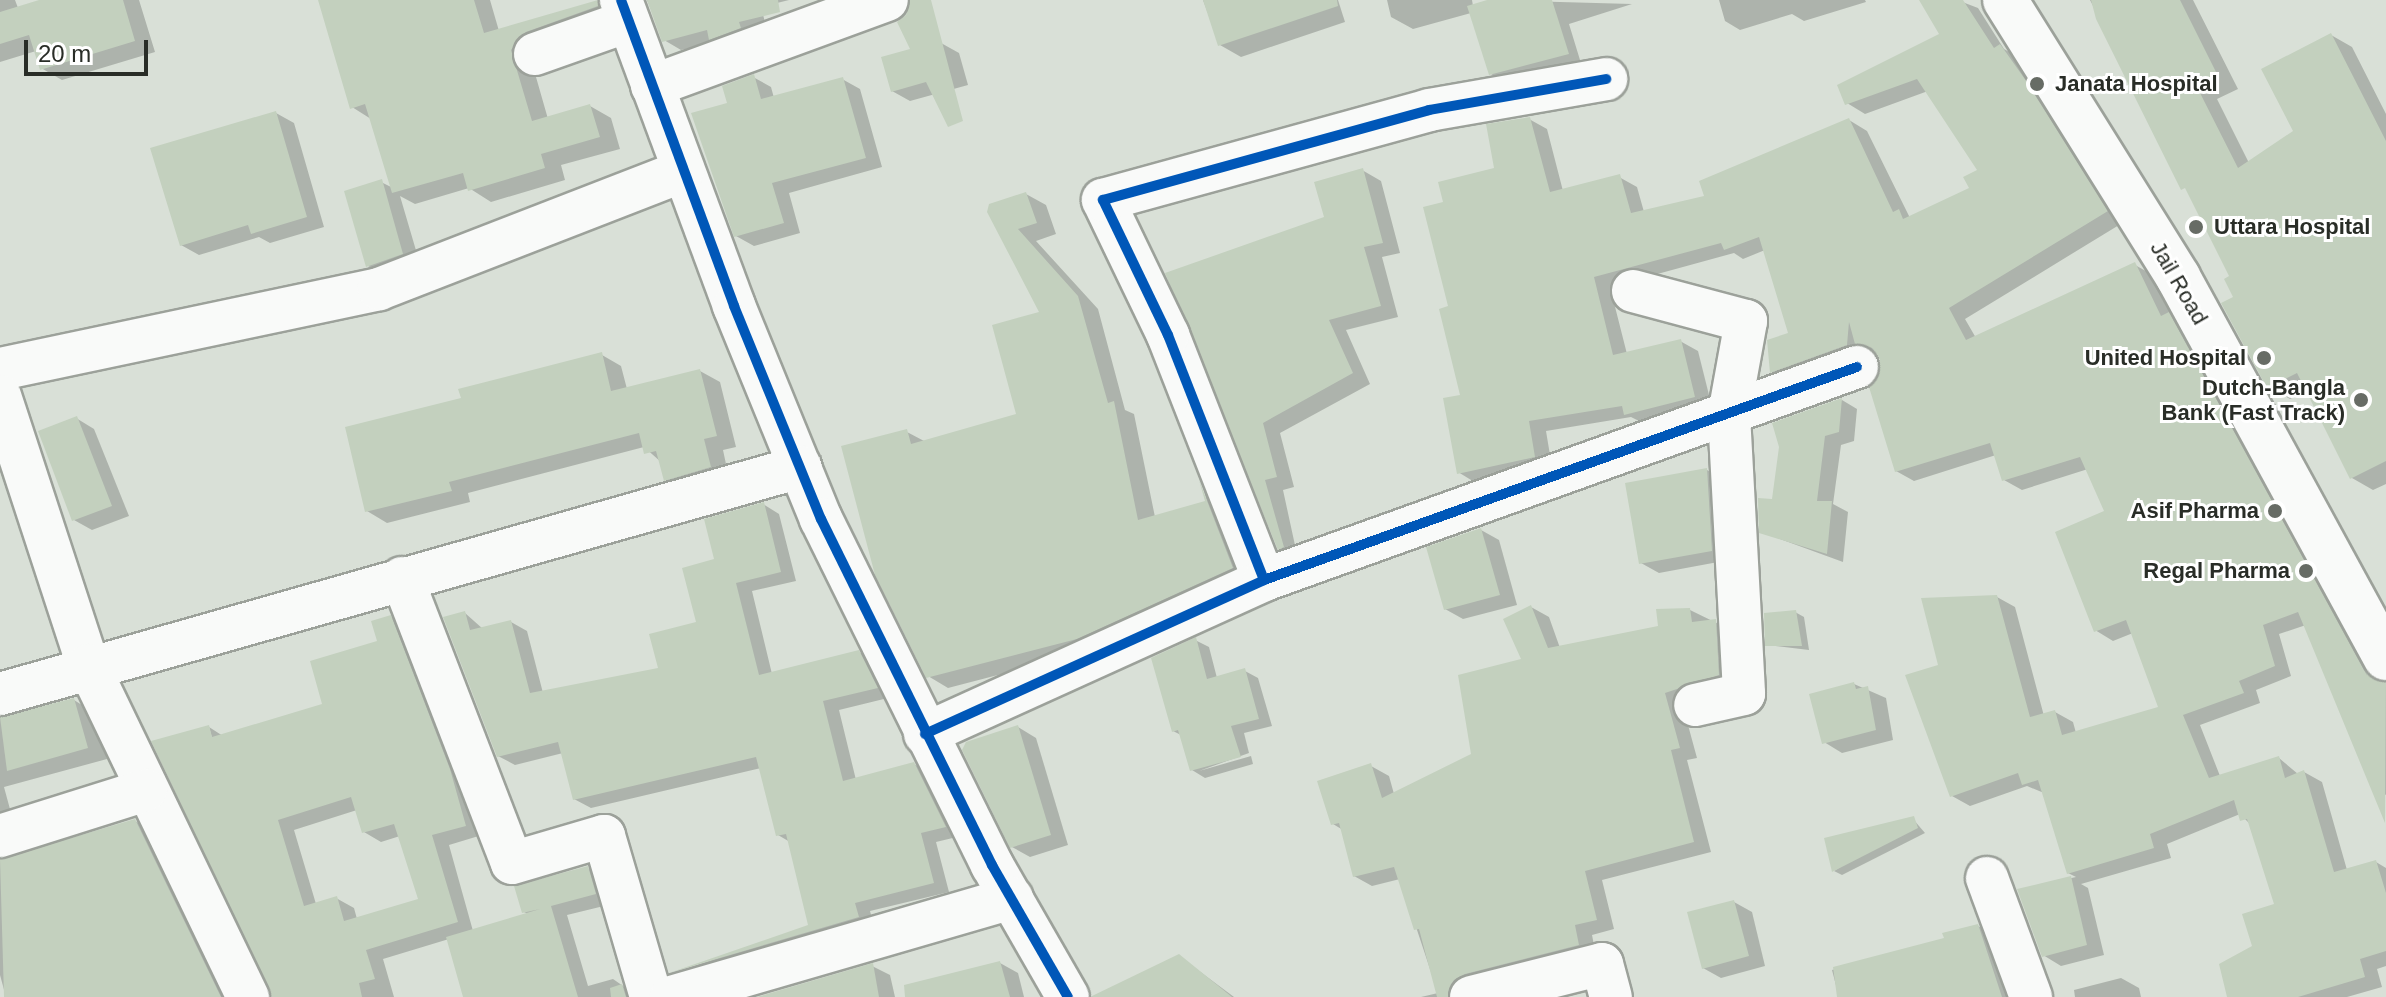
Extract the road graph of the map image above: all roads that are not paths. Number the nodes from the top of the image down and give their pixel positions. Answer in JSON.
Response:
{"nodes":[{"id":1,"x":887,"y":0,"type":"edge"},
{"id":2,"x":2005,"y":0,"type":"edge"},
{"id":3,"x":624,"y":10,"type":"edge"},
{"id":4,"x":535,"y":54,"type":"dead end"},
{"id":5,"x":1606,"y":79,"type":"dead end"},
{"id":6,"x":652,"y":86,"type":"junction"},
{"id":7,"x":683,"y":171,"type":"junction"},
{"id":8,"x":1633,"y":291,"type":"dead end"},
{"id":9,"x":1857,"y":367,"type":"dead end"},
{"id":10,"x":0,"y":369,"type":"edge"},
{"id":11,"x":0,"y":396,"type":"edge"},
{"id":12,"x":1729,"y":415,"type":"junction"},
{"id":13,"x":800,"y":467,"type":"junction"},
{"id":14,"x":402,"y":578,"type":"junction"},
{"id":15,"x":1264,"y":580,"type":"junction"},
{"id":16,"x":2386,"y":658,"type":"edge"},
{"id":17,"x":88,"y":665,"type":"junction"},
{"id":18,"x":0,"y":694,"type":"edge"},
{"id":19,"x":1695,"y":705,"type":"dead end"},
{"id":20,"x":925,"y":734,"type":"junction"},
{"id":21,"x":146,"y":790,"type":"junction"},
{"id":22,"x":0,"y":836,"type":"edge"},
{"id":23,"x":1987,"y":878,"type":"dead end"},
{"id":24,"x":1012,"y":898,"type":"junction"},
{"id":25,"x":248,"y":997,"type":"edge"},
{"id":26,"x":651,"y":997,"type":"edge"},
{"id":27,"x":671,"y":997,"type":"edge"},
{"id":28,"x":1068,"y":997,"type":"edge"},
{"id":29,"x":1471,"y":997,"type":"edge"},
{"id":30,"x":1611,"y":997,"type":"edge"},
{"id":31,"x":2031,"y":997,"type":"edge"}],
"edges":[{"from":1,"to":6,"type":"street"},
{"from":2,"to":16,"type":"highway","name":"Jail Road"},
{"from":3,"to":4,"type":"street"},
{"from":3,"to":6,"type":"street"},
{"from":5,"to":15,"type":"street"},
{"from":6,"to":7,"type":"street"},
{"from":7,"to":10,"type":"street"},
{"from":7,"to":13,"type":"street"},
{"from":8,"to":12,"type":"street"},
{"from":9,"to":12,"type":"street"},
{"from":11,"to":17,"type":"street"},
{"from":12,"to":15,"type":"street"},
{"from":12,"to":19,"type":"street"},
{"from":13,"to":14,"type":"street"},
{"from":13,"to":20,"type":"street"},
{"from":14,"to":17,"type":"street"},
{"from":14,"to":26,"type":"street"},
{"from":15,"to":20,"type":"street"},
{"from":17,"to":18,"type":"street"},
{"from":17,"to":21,"type":"street"},
{"from":20,"to":24,"type":"street"},
{"from":21,"to":22,"type":"street"},
{"from":21,"to":25,"type":"street"},
{"from":23,"to":31,"type":"street"},
{"from":24,"to":27,"type":"street"},
{"from":24,"to":28,"type":"street"},
{"from":29,"to":30,"type":"street"}]}
